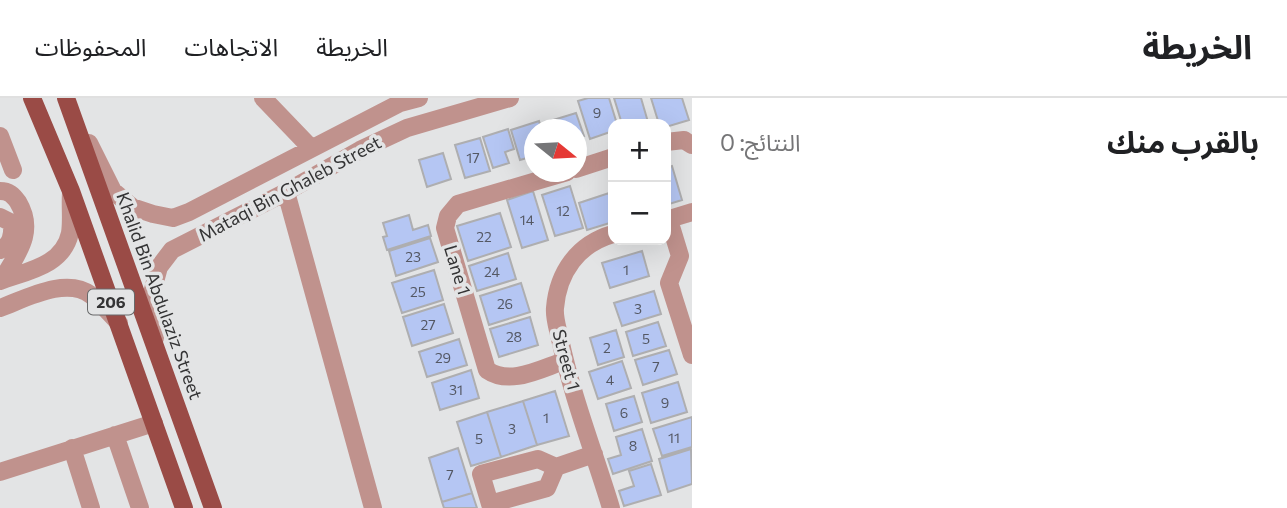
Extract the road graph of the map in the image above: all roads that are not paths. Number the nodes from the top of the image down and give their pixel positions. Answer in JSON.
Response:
{"nodes":[{"id":1,"x":32,"y":98,"type":"edge"},
{"id":2,"x":66,"y":98,"type":"edge"},
{"id":3,"x":262,"y":98,"type":"edge"},
{"id":4,"x":419,"y":98,"type":"edge"},
{"id":5,"x":510,"y":98,"type":"edge"},
{"id":6,"x":0,"y":136,"type":"edge"},
{"id":7,"x":671,"y":141,"type":"edge"},
{"id":8,"x":692,"y":145,"type":"edge"},
{"id":9,"x":311,"y":148,"type":"junction"},
{"id":10,"x":608,"y":159,"type":"edge"},
{"id":11,"x":587,"y":166,"type":"edge"},
{"id":12,"x":13,"y":170,"type":"dead end"},
{"id":13,"x":533,"y":182,"type":"edge"},
{"id":14,"x":0,"y":191,"type":"edge"},
{"id":15,"x":71,"y":191,"type":"junction"},
{"id":16,"x":286,"y":192,"type":"junction"},
{"id":17,"x":189,"y":212,"type":"junction"},
{"id":18,"x":692,"y":212,"type":"edge"},
{"id":19,"x":0,"y":217,"type":"edge"},
{"id":20,"x":671,"y":219,"type":"edge"},
{"id":21,"x":671,"y":228,"type":"edge"},
{"id":22,"x":608,"y":236,"type":"edge"},
{"id":23,"x":197,"y":237,"type":"junction"},
{"id":24,"x":0,"y":250,"type":"edge"},
{"id":25,"x":686,"y":259,"type":"edge"},
{"id":26,"x":5,"y":279,"type":"edge"},
{"id":27,"x":22,"y":300,"type":"junction"},
{"id":28,"x":0,"y":308,"type":"edge"},
{"id":29,"x":119,"y":323,"type":"junction"},
{"id":30,"x":156,"y":351,"type":"junction"},
{"id":31,"x":692,"y":355,"type":"edge"},
{"id":32,"x":564,"y":361,"type":"junction"},
{"id":33,"x":154,"y":423,"type":"junction"},
{"id":34,"x":115,"y":435,"type":"junction"},
{"id":35,"x":72,"y":448,"type":"junction"},
{"id":36,"x":594,"y":454,"type":"junction"},
{"id":37,"x":556,"y":467,"type":"dead end"},
{"id":38,"x":0,"y":472,"type":"edge"},
{"id":39,"x":91,"y":508,"type":"edge"},
{"id":40,"x":140,"y":508,"type":"edge"},
{"id":41,"x":184,"y":508,"type":"edge"},
{"id":42,"x":213,"y":508,"type":"edge"},
{"id":43,"x":373,"y":508,"type":"edge"},
{"id":44,"x":611,"y":508,"type":"edge"}],
"edges":[{"from":1,"to":15,"type":"main road","number":"206"},
{"from":2,"to":17,"type":"street","name":"Mataqi Bin Ghaleb Street"},
{"from":2,"to":30,"type":"main road","name":"Khalid Bin Abdulaziz Street","number":"206"},
{"from":3,"to":9,"type":"street"},
{"from":4,"to":9,"type":"street","name":"Mataqi Bin Ghaleb Street"},
{"from":5,"to":16,"type":"street","name":"Mataqi Bin Ghaleb Street"},
{"from":6,"to":12,"type":"street"},
{"from":7,"to":8,"type":"street"},
{"from":9,"to":17,"type":"street","name":"Mataqi Bin Ghaleb Street"},
{"from":10,"to":11,"type":"street"},
{"from":13,"to":32,"type":"street","name":"Lane 1"},
{"from":14,"to":26,"type":"street"},
{"from":15,"to":26,"type":"street"},
{"from":15,"to":29,"type":"main road","number":"206"},
{"from":16,"to":23,"type":"street","name":"Mataqi Bin Ghaleb Street"},
{"from":16,"to":43,"type":"street"},
{"from":17,"to":23,"type":"street"},
{"from":18,"to":20,"type":"street"},
{"from":19,"to":24,"type":"street"},
{"from":21,"to":25,"type":"street"},
{"from":22,"to":32,"type":"street","name":"Street 1"},
{"from":23,"to":30,"type":"street","name":"Mataqi Bin Ghaleb Street"},
{"from":25,"to":31,"type":"street"},
{"from":26,"to":27,"type":"street"},
{"from":27,"to":28,"type":"street"},
{"from":27,"to":29,"type":"street"},
{"from":29,"to":33,"type":"main road","number":"206"},
{"from":30,"to":42,"type":"main road","name":"Khalid Bin Abdulaziz Street","number":"206"},
{"from":32,"to":36,"type":"street","name":"Street 1"},
{"from":33,"to":34,"type":"street"},
{"from":33,"to":41,"type":"main road","number":"206"},
{"from":34,"to":35,"type":"street"},
{"from":34,"to":40,"type":"street"},
{"from":35,"to":38,"type":"street"},
{"from":35,"to":39,"type":"street"},
{"from":36,"to":37,"type":"street"},
{"from":36,"to":44,"type":"street","name":"Street 1"}]}
